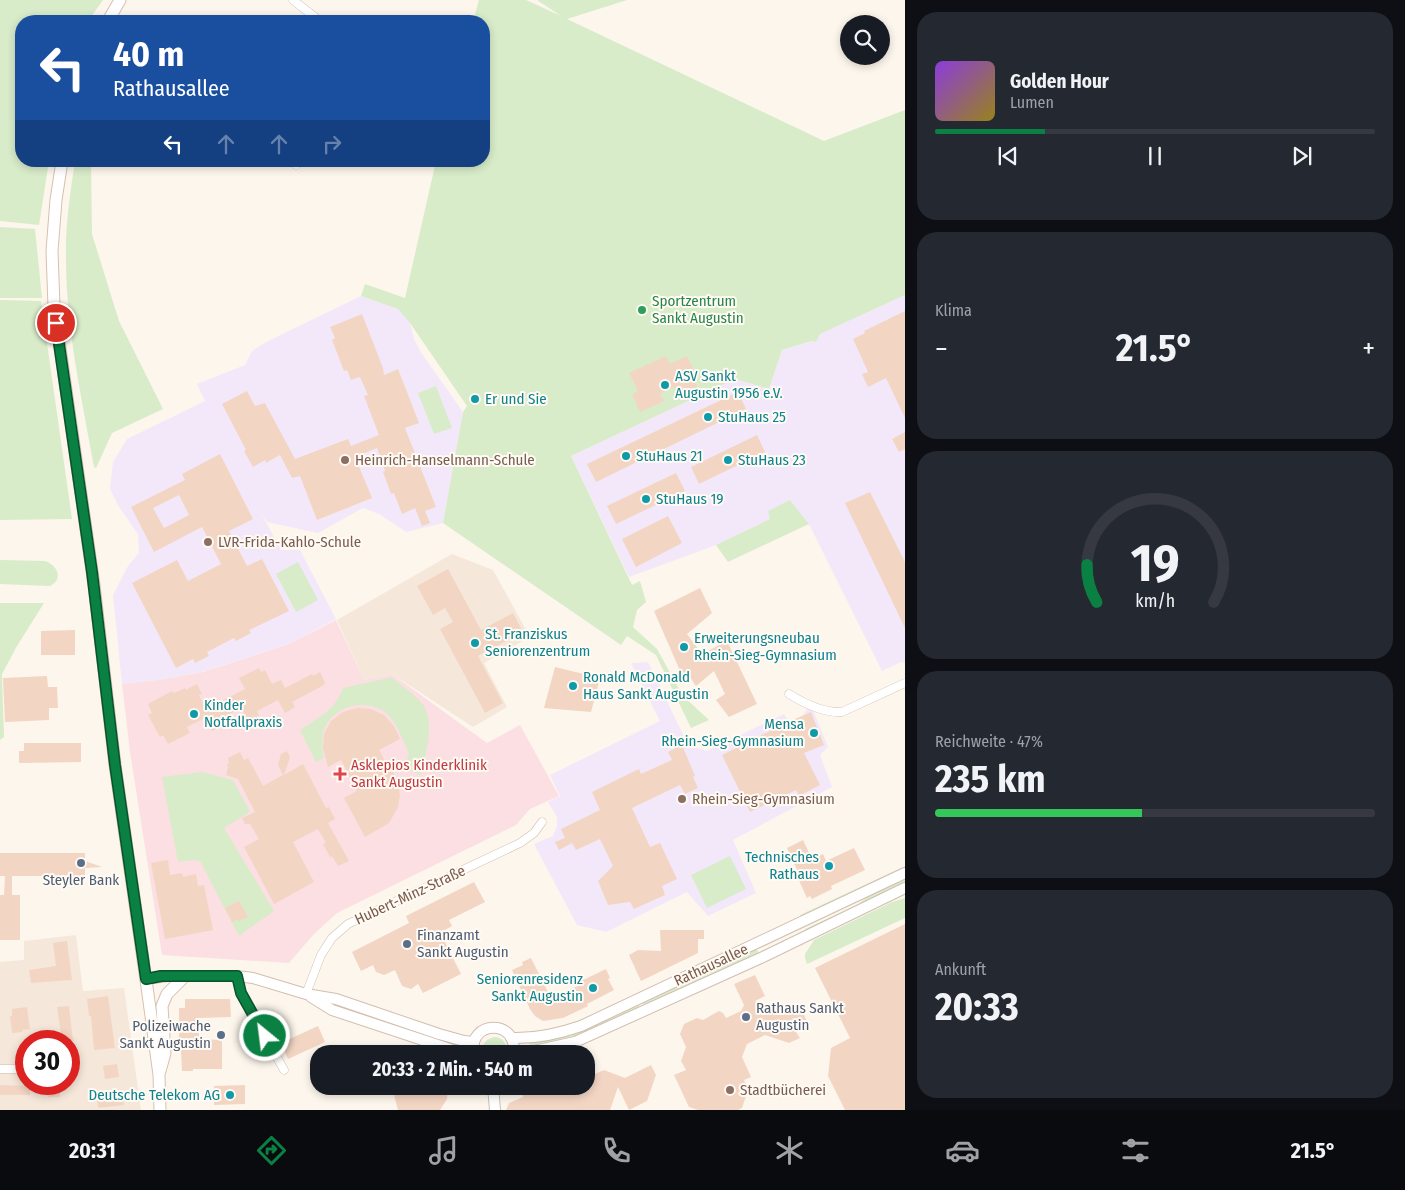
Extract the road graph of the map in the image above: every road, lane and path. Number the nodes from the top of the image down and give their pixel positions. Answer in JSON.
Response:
{"nodes":[{"id":1,"x":120,"y":0,"type":"edge"},
{"id":2,"x":294,"y":0,"type":"edge"},
{"id":3,"x":111,"y":15,"type":"edge"},
{"id":4,"x":313,"y":15,"type":"edge"},
{"id":5,"x":61,"y":167,"type":"edge"},
{"id":6,"x":905,"y":684,"type":"edge"},
{"id":7,"x":789,"y":694,"type":"dead end"},
{"id":8,"x":542,"y":822,"type":"dead end"},
{"id":9,"x":905,"y":873,"type":"edge"},
{"id":10,"x":905,"y":888,"type":"edge"},
{"id":11,"x":237,"y":976,"type":"junction"},
{"id":12,"x":184,"y":977,"type":"junction"},
{"id":13,"x":146,"y":979,"type":"junction"},
{"id":14,"x":306,"y":994,"type":"junction"},
{"id":15,"x":511,"y":1038,"type":"junction"},
{"id":16,"x":474,"y":1042,"type":"joint"},
{"id":17,"x":438,"y":1045,"type":"edge"},
{"id":18,"x":513,"y":1045,"type":"edge"},
{"id":19,"x":561,"y":1045,"type":"edge"},
{"id":20,"x":0,"y":1069,"type":"edge"},
{"id":21,"x":15,"y":1069,"type":"edge"},
{"id":22,"x":284,"y":1070,"type":"dead end"},
{"id":23,"x":159,"y":1075,"type":"junction"},
{"id":24,"x":494,"y":1095,"type":"edge"},
{"id":25,"x":160,"y":1110,"type":"edge"},
{"id":26,"x":495,"y":1110,"type":"edge"}],
"edges":[{"from":1,"to":3,"type":"main road"},
{"from":2,"to":4,"type":"street"},
{"from":5,"to":13,"type":"main road"},
{"from":6,"to":7,"type":"street"},
{"from":8,"to":14,"type":"street","name":"Hubert-Minz-Straße"},
{"from":9,"to":15,"type":"street","name":"Rathausallee"},
{"from":10,"to":19,"type":"street","name":"Rathausallee"},
{"from":11,"to":12,"type":"street"},
{"from":11,"to":14,"type":"street"},
{"from":11,"to":22,"type":"street"},
{"from":12,"to":13,"type":"street"},
{"from":12,"to":23,"type":"main road"},
{"from":13,"to":23,"type":"main road"},
{"from":14,"to":16,"type":"street"},
{"from":14,"to":17,"type":"street"},
{"from":15,"to":16,"type":"street"},
{"from":15,"to":18,"type":"street"},
{"from":20,"to":21,"type":"street"},
{"from":23,"to":25,"type":"main road"},
{"from":24,"to":26,"type":"street"}]}
